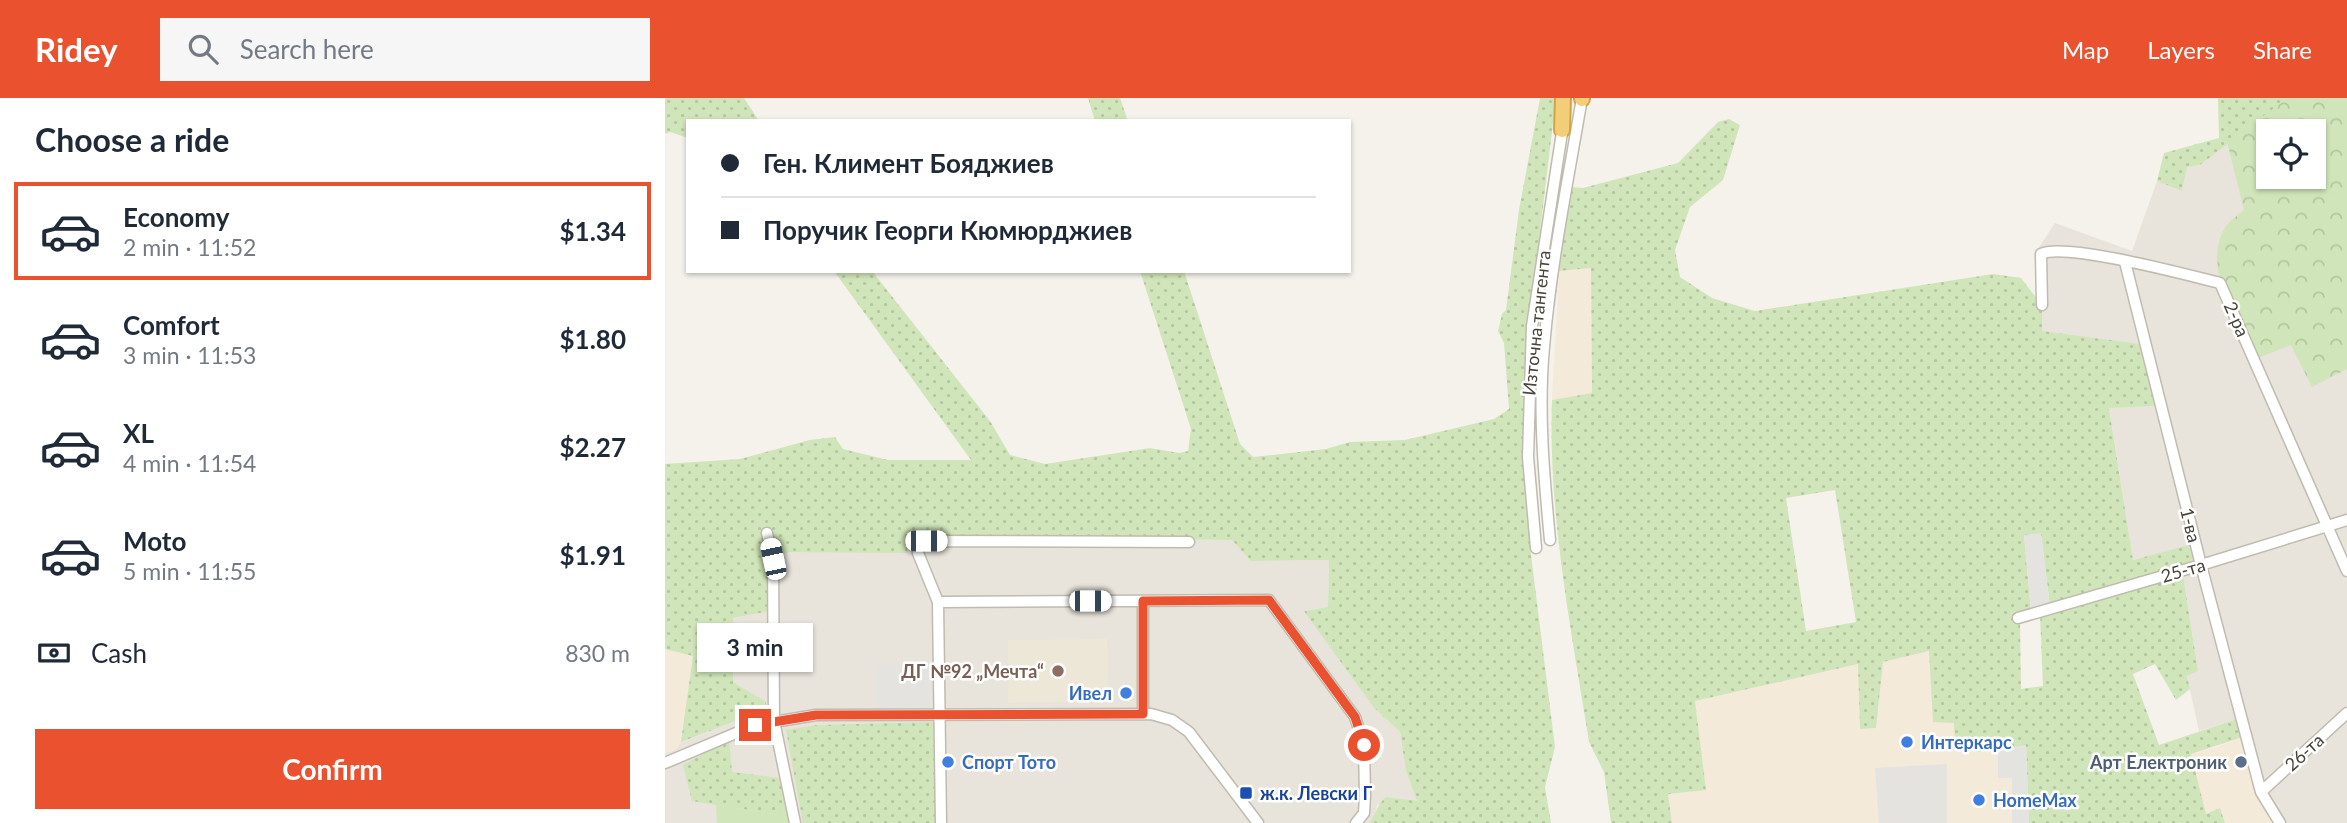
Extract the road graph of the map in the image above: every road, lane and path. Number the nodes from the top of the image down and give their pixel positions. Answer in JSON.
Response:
{"nodes":[{"id":1,"x":1575,"y":98,"type":"edge"},
{"id":2,"x":1562,"y":130,"type":"joint"},
{"id":3,"x":2125,"y":262,"type":"junction"},
{"id":4,"x":2042,"y":305,"type":"dead end"},
{"id":5,"x":2347,"y":520,"type":"edge"},
{"id":6,"x":2327,"y":526,"type":"junction"},
{"id":7,"x":767,"y":533,"type":"dead end"},
{"id":8,"x":1550,"y":540,"type":"dead end"},
{"id":9,"x":1189,"y":542,"type":"dead end"},
{"id":10,"x":1536,"y":548,"type":"dead end"},
{"id":11,"x":2201,"y":565,"type":"junction"},
{"id":12,"x":2347,"y":571,"type":"edge"},
{"id":13,"x":1143,"y":601,"type":"junction"},
{"id":14,"x":938,"y":602,"type":"junction"},
{"id":15,"x":2018,"y":618,"type":"dead end"},
{"id":16,"x":2347,"y":713,"type":"edge"},
{"id":17,"x":1143,"y":714,"type":"junction"},
{"id":18,"x":939,"y":715,"type":"junction"},
{"id":19,"x":774,"y":721,"type":"junction"},
{"id":20,"x":665,"y":762,"type":"edge"},
{"id":21,"x":2261,"y":792,"type":"junction"},
{"id":22,"x":795,"y":823,"type":"edge"},
{"id":23,"x":941,"y":823,"type":"edge"},
{"id":24,"x":1258,"y":823,"type":"edge"},
{"id":25,"x":1356,"y":823,"type":"edge"},
{"id":26,"x":2280,"y":823,"type":"edge"}],
"edges":[{"from":1,"to":2,"type":"highway"},
{"from":1,"to":8,"type":"street","name":"Източна тангента"},
{"from":2,"to":10,"type":"street","name":"Източна тангента"},
{"from":3,"to":4,"type":"street","name":"2-ра"},
{"from":3,"to":6,"type":"street","name":"2-ра"},
{"from":3,"to":11,"type":"street","name":"1-ва"},
{"from":5,"to":6,"type":"street","name":"25-та"},
{"from":6,"to":11,"type":"street","name":"25-та"},
{"from":6,"to":12,"type":"street","name":"2-ра"},
{"from":7,"to":19,"type":"street"},
{"from":9,"to":14,"type":"street"},
{"from":11,"to":15,"type":"street","name":"25-та"},
{"from":11,"to":21,"type":"street","name":"1-ва"},
{"from":13,"to":14,"type":"street"},
{"from":13,"to":17,"type":"street"},
{"from":13,"to":25,"type":"street"},
{"from":14,"to":18,"type":"street"},
{"from":16,"to":21,"type":"street","name":"26-та"},
{"from":17,"to":18,"type":"street"},
{"from":17,"to":24,"type":"street"},
{"from":18,"to":19,"type":"street"},
{"from":18,"to":23,"type":"street"},
{"from":19,"to":20,"type":"street"},
{"from":19,"to":22,"type":"street"},
{"from":21,"to":26,"type":"street","name":"1-ва"}]}
